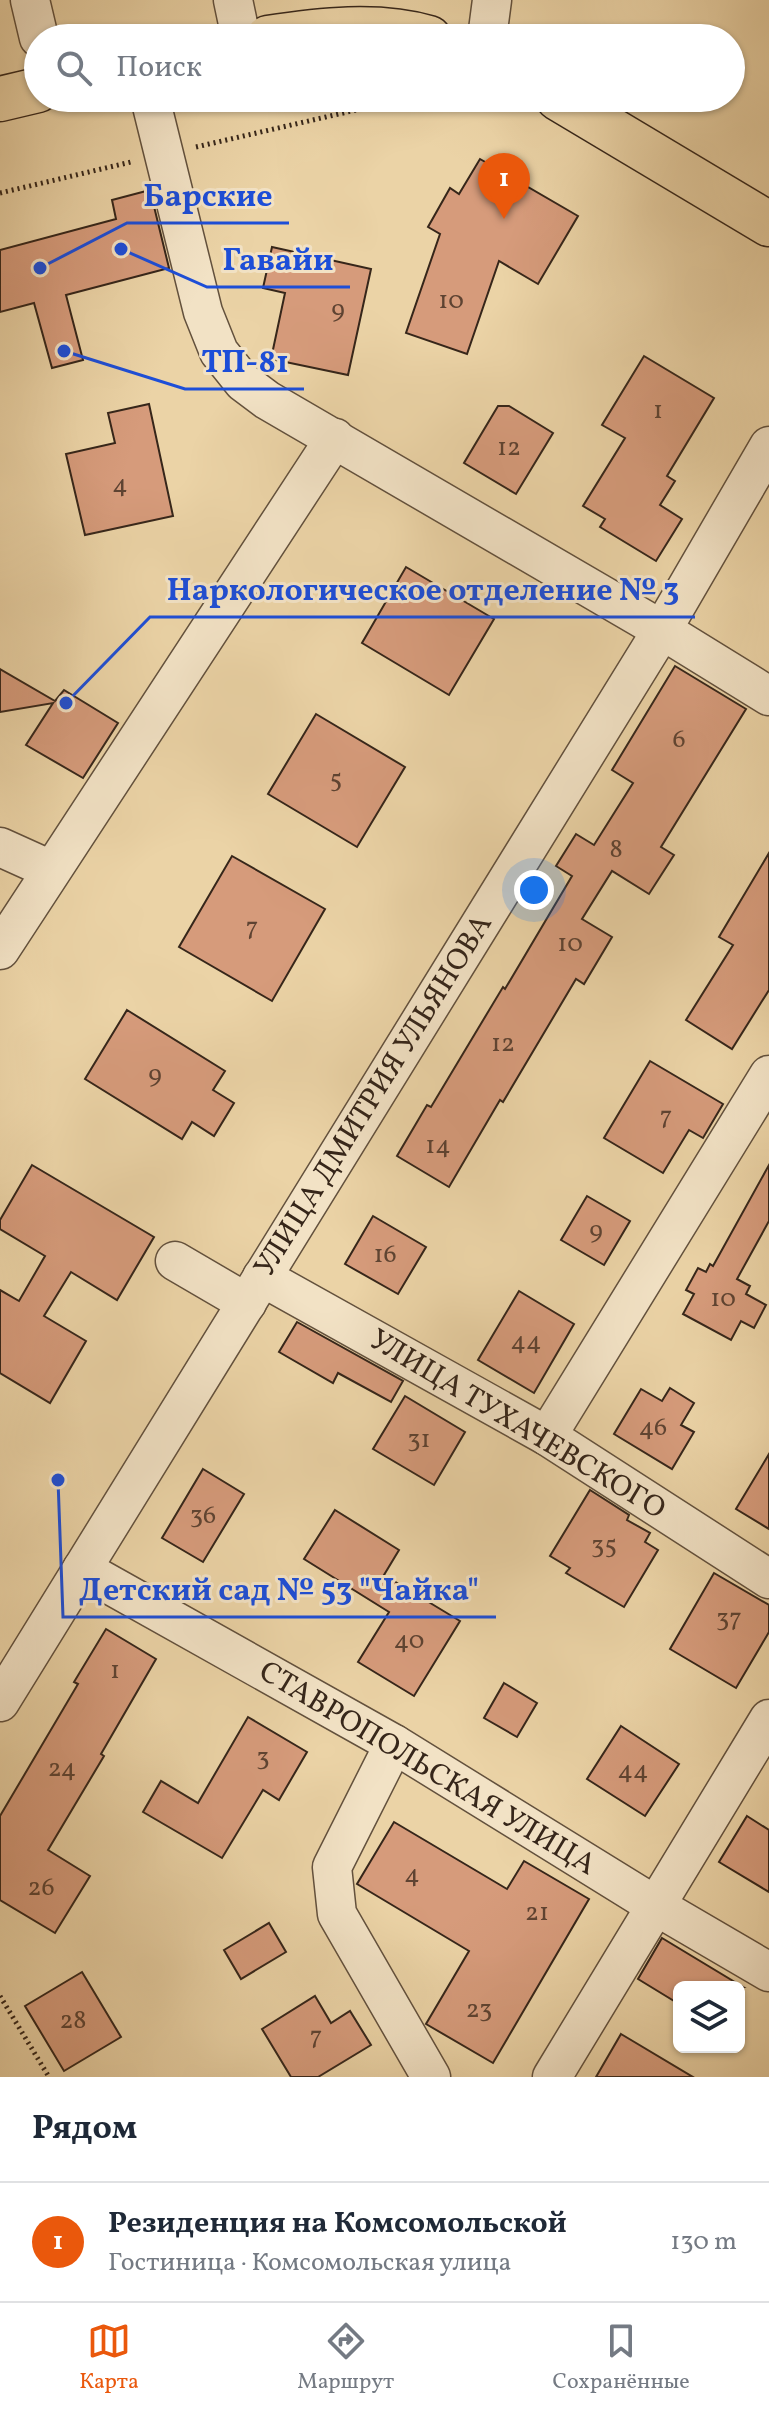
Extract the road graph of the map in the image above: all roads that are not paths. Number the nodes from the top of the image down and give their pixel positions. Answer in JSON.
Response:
{"nodes":[{"id":1,"x":6,"y":0,"type":"edge"},
{"id":2,"x":30,"y":0,"type":"edge"},
{"id":3,"x":233,"y":0,"type":"edge"},
{"id":4,"x":492,"y":0,"type":"edge"},
{"id":5,"x":0,"y":1,"type":"edge"},
{"id":6,"x":36,"y":24,"type":"edge"},
{"id":7,"x":238,"y":24,"type":"edge"},
{"id":8,"x":489,"y":24,"type":"edge"},
{"id":9,"x":24,"y":93,"type":"edge"},
{"id":10,"x":0,"y":99,"type":"edge"},
{"id":11,"x":154,"y":112,"type":"edge"},
{"id":12,"x":581,"y":112,"type":"edge"},
{"id":13,"x":769,"y":224,"type":"edge"},
{"id":14,"x":335,"y":438,"type":"junction"},
{"id":15,"x":769,"y":446,"type":"edge"},
{"id":16,"x":662,"y":630,"type":"junction"},
{"id":17,"x":769,"y":696,"type":"edge"},
{"id":18,"x":0,"y":847,"type":"edge"},
{"id":19,"x":51,"y":870,"type":"junction"},
{"id":20,"x":0,"y":950,"type":"edge"},
{"id":21,"x":769,"y":1075,"type":"edge"},
{"id":22,"x":175,"y":1261,"type":"dead end"},
{"id":23,"x":254,"y":1290,"type":"junction"},
{"id":24,"x":547,"y":1436,"type":"junction"},
{"id":25,"x":82,"y":1569,"type":"junction"},
{"id":26,"x":769,"y":1579,"type":"edge"},
{"id":27,"x":0,"y":1702,"type":"edge"},
{"id":28,"x":769,"y":1719,"type":"edge"},
{"id":29,"x":394,"y":1744,"type":"junction"},
{"id":30,"x":656,"y":1906,"type":"junction"},
{"id":31,"x":769,"y":1972,"type":"edge"},
{"id":32,"x":431,"y":2077,"type":"edge"},
{"id":33,"x":552,"y":2077,"type":"edge"}],
"edges":[{"from":1,"to":5,"type":"street"},
{"from":2,"to":6,"type":"street"},
{"from":3,"to":7,"type":"street"},
{"from":4,"to":8,"type":"street"},
{"from":9,"to":10,"type":"main road"},
{"from":11,"to":14,"type":"street"},
{"from":12,"to":13,"type":"main road"},
{"from":14,"to":16,"type":"street"},
{"from":14,"to":19,"type":"street"},
{"from":15,"to":16,"type":"street","name":"УЛИЦА ДМИТРИЯ УЛЬЯНОВА"},
{"from":16,"to":17,"type":"street"},
{"from":16,"to":23,"type":"street","name":"УЛИЦА ДМИТРИЯ УЛЬЯНОВА"},
{"from":18,"to":19,"type":"street"},
{"from":19,"to":20,"type":"street"},
{"from":21,"to":24,"type":"street"},
{"from":22,"to":23,"type":"street","name":"УЛИЦА ТУХАЧЕВСКОГО"},
{"from":23,"to":24,"type":"street","name":"УЛИЦА ТУХАЧЕВСКОГО"},
{"from":23,"to":25,"type":"street","name":"УЛИЦА ДМИТРИЯ УЛЬЯНОВА"},
{"from":24,"to":26,"type":"street","name":"УЛИЦА ТУХАЧЕВСКОГО"},
{"from":25,"to":27,"type":"street","name":"УЛИЦА ДМИТРИЯ УЛЬЯНОВА"},
{"from":25,"to":29,"type":"street","name":"СТАВРОПОЛЬСКАЯ УЛИЦА"},
{"from":28,"to":30,"type":"street"},
{"from":29,"to":30,"type":"street","name":"СТАВРОПОЛЬСКАЯ УЛИЦА"},
{"from":29,"to":32,"type":"street"},
{"from":30,"to":31,"type":"street","name":"СТАВРОПОЛЬСКАЯ УЛИЦА"},
{"from":30,"to":33,"type":"street"}]}
